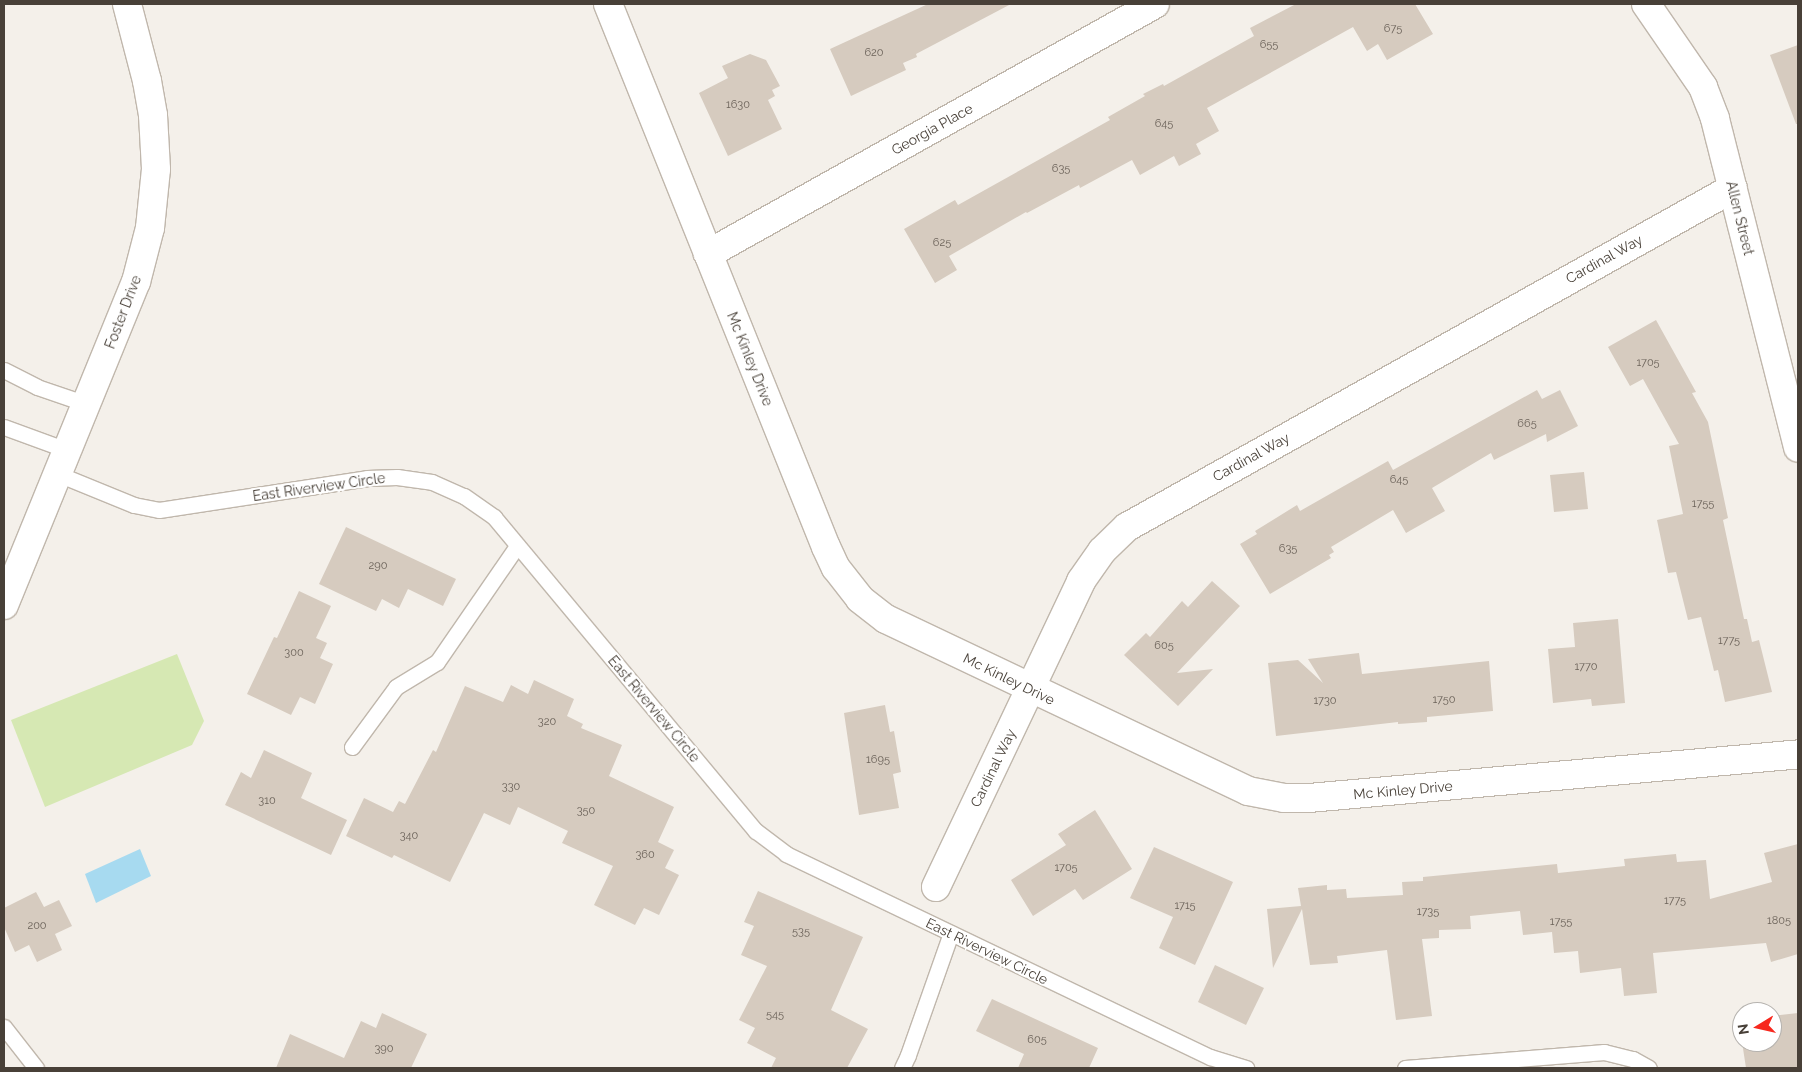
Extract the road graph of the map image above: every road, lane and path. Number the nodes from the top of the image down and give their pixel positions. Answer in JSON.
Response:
{"nodes":[{"id":1,"x":127,"y":4,"type":"edge"},
{"id":2,"x":608,"y":4,"type":"edge"},
{"id":3,"x":1156,"y":4,"type":"edge"},
{"id":4,"x":1646,"y":4,"type":"edge"},
{"id":5,"x":1733,"y":188,"type":"junction"},
{"id":6,"x":708,"y":254,"type":"junction"},
{"id":7,"x":4,"y":370,"type":"edge"},
{"id":8,"x":87,"y":404,"type":"junction"},
{"id":9,"x":4,"y":427,"type":"edge"},
{"id":10,"x":1798,"y":448,"type":"edge"},
{"id":11,"x":63,"y":462,"type":"junction"},
{"id":12,"x":517,"y":546,"type":"junction"},
{"id":13,"x":4,"y":605,"type":"edge"},
{"id":14,"x":1030,"y":689,"type":"junction"},
{"id":15,"x":352,"y":747,"type":"dead end"},
{"id":16,"x":1798,"y":754,"type":"edge"},
{"id":17,"x":936,"y":887,"type":"dead end"},
{"id":18,"x":951,"y":933,"type":"junction"},
{"id":19,"x":4,"y":1027,"type":"edge"},
{"id":20,"x":907,"y":1066,"type":"edge"},
{"id":21,"x":36,"y":1068,"type":"edge"},
{"id":22,"x":1246,"y":1068,"type":"edge"},
{"id":23,"x":1405,"y":1068,"type":"edge"},
{"id":24,"x":1649,"y":1068,"type":"edge"}],
"edges":[{"from":1,"to":8,"type":"street","name":"Foster Drive"},
{"from":2,"to":6,"type":"street","name":"Mc Kinley Drive"},
{"from":3,"to":6,"type":"street","name":"Georgia Place"},
{"from":4,"to":5,"type":"street","name":"Allen Street"},
{"from":5,"to":10,"type":"street","name":"Allen Street"},
{"from":5,"to":14,"type":"street","name":"Cardinal Way"},
{"from":6,"to":14,"type":"street","name":"Mc Kinley Drive"},
{"from":7,"to":8,"type":"lane"},
{"from":8,"to":11,"type":"street","name":"Foster Drive"},
{"from":9,"to":11,"type":"lane","name":"East Riverview Circle"},
{"from":11,"to":12,"type":"lane","name":"East Riverview Circle"},
{"from":11,"to":13,"type":"street","name":"Foster Drive"},
{"from":12,"to":15,"type":"lane"},
{"from":12,"to":18,"type":"lane","name":"East Riverview Circle"},
{"from":14,"to":16,"type":"street","name":"Mc Kinley Drive"},
{"from":14,"to":17,"type":"street","name":"Cardinal Way"},
{"from":18,"to":20,"type":"lane"},
{"from":18,"to":22,"type":"lane","name":"East Riverview Circle"},
{"from":19,"to":21,"type":"lane"},
{"from":23,"to":24,"type":"lane"}]}
